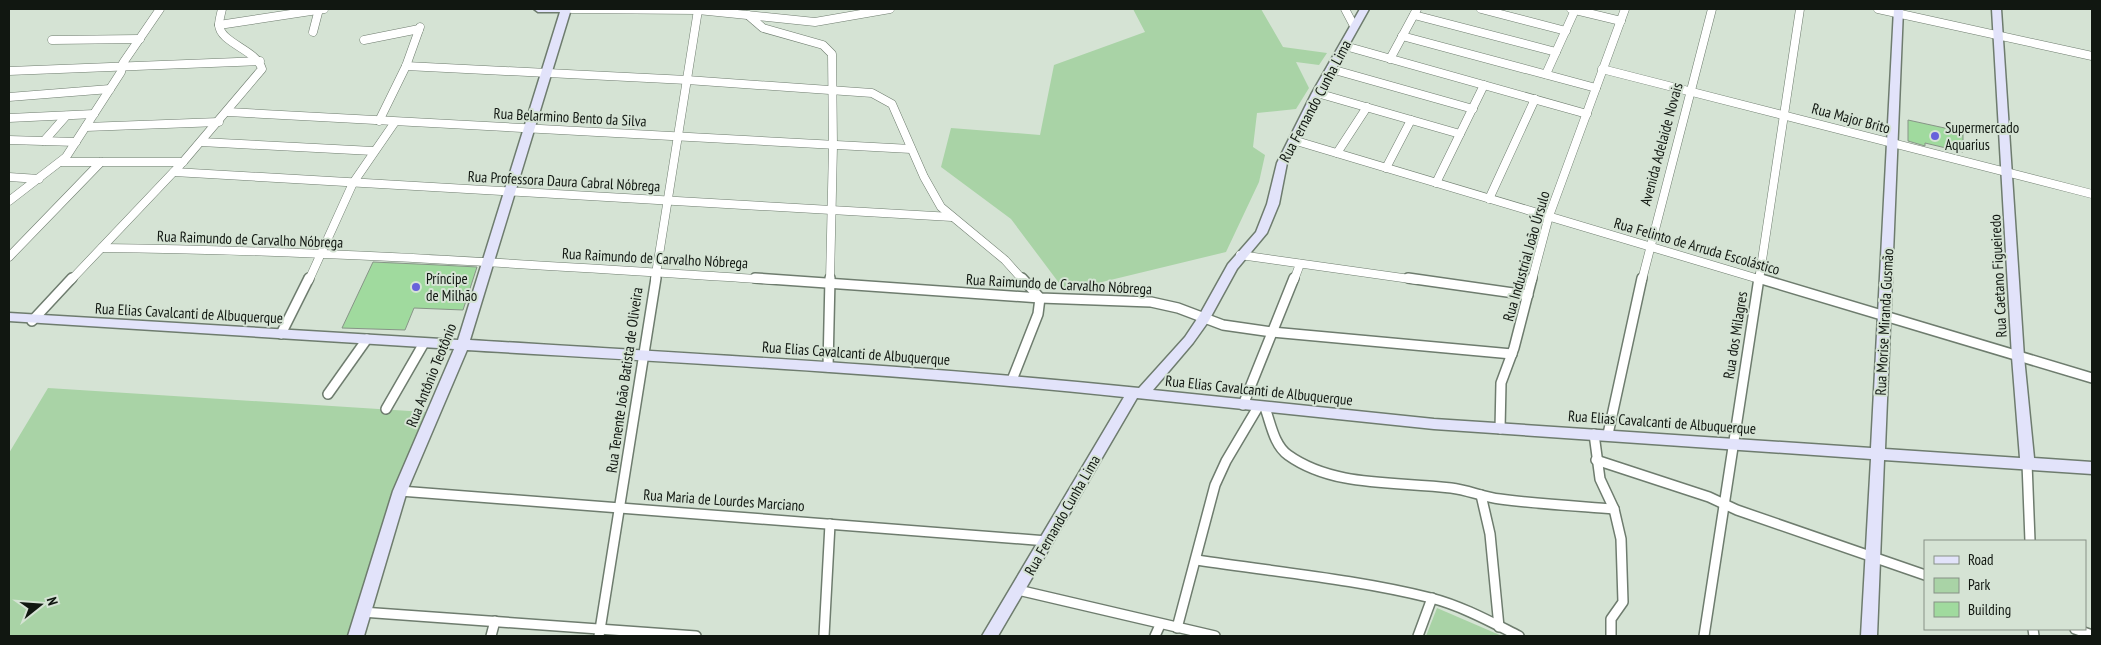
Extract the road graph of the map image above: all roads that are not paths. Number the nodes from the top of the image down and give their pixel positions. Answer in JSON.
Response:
{"nodes":[{"id":1,"x":160,"y":9,"type":"edge"},
{"id":2,"x":222,"y":9,"type":"edge"},
{"id":3,"x":321,"y":9,"type":"edge"},
{"id":4,"x":538,"y":9,"type":"edge"},
{"id":5,"x":564,"y":9,"type":"edge"},
{"id":6,"x":572,"y":9,"type":"edge"},
{"id":7,"x":890,"y":9,"type":"edge"},
{"id":8,"x":1345,"y":9,"type":"edge"},
{"id":9,"x":1365,"y":9,"type":"edge"},
{"id":10,"x":1481,"y":9,"type":"edge"},
{"id":11,"x":1573,"y":9,"type":"edge"},
{"id":12,"x":1625,"y":9,"type":"edge"},
{"id":13,"x":1712,"y":9,"type":"edge"},
{"id":14,"x":1800,"y":9,"type":"edge"},
{"id":15,"x":1878,"y":9,"type":"edge"},
{"id":16,"x":1997,"y":9,"type":"edge"},
{"id":17,"x":698,"y":10,"type":"junction"},
{"id":18,"x":1899,"y":11,"type":"edge"},
{"id":19,"x":1416,"y":12,"type":"edge"},
{"id":20,"x":748,"y":15,"type":"junction"},
{"id":21,"x":1621,"y":21,"type":"junction"},
{"id":22,"x":219,"y":25,"type":"junction"},
{"id":23,"x":1354,"y":26,"type":"junction"},
{"id":24,"x":1566,"y":31,"type":"junction"},
{"id":25,"x":313,"y":32,"type":"dead end"},
{"id":26,"x":1402,"y":36,"type":"junction"},
{"id":27,"x":1999,"y":36,"type":"junction"},
{"id":28,"x":140,"y":39,"type":"junction"},
{"id":29,"x":52,"y":40,"type":"dead end"},
{"id":30,"x":364,"y":40,"type":"dead end"},
{"id":31,"x":1344,"y":46,"type":"junction"},
{"id":32,"x":1556,"y":52,"type":"junction"},
{"id":33,"x":2092,"y":56,"type":"edge"},
{"id":34,"x":1390,"y":59,"type":"junction"},
{"id":35,"x":260,"y":61,"type":"junction"},
{"id":36,"x":406,"y":66,"type":"junction"},
{"id":37,"x":122,"y":68,"type":"junction"},
{"id":38,"x":1602,"y":69,"type":"junction"},
{"id":39,"x":1331,"y":70,"type":"junction"},
{"id":40,"x":9,"y":71,"type":"edge"},
{"id":41,"x":546,"y":73,"type":"junction"},
{"id":42,"x":1546,"y":74,"type":"junction"},
{"id":43,"x":687,"y":80,"type":"junction"},
{"id":44,"x":1484,"y":85,"type":"junction"},
{"id":45,"x":1596,"y":88,"type":"junction"},
{"id":46,"x":110,"y":89,"type":"junction"},
{"id":47,"x":831,"y":91,"type":"junction"},
{"id":48,"x":1691,"y":92,"type":"junction"},
{"id":49,"x":1316,"y":93,"type":"junction"},
{"id":50,"x":9,"y":97,"type":"edge"},
{"id":51,"x":1536,"y":99,"type":"junction"},
{"id":52,"x":1367,"y":108,"type":"junction"},
{"id":53,"x":1473,"y":109,"type":"junction"},
{"id":54,"x":228,"y":112,"type":"junction"},
{"id":55,"x":94,"y":114,"type":"junction"},
{"id":56,"x":1587,"y":114,"type":"junction"},
{"id":57,"x":1786,"y":115,"type":"junction"},
{"id":58,"x":66,"y":116,"type":"junction"},
{"id":59,"x":9,"y":118,"type":"edge"},
{"id":60,"x":1411,"y":120,"type":"junction"},
{"id":61,"x":379,"y":121,"type":"junction"},
{"id":62,"x":219,"y":122,"type":"junction"},
{"id":63,"x":395,"y":122,"type":"junction"},
{"id":64,"x":86,"y":127,"type":"junction"},
{"id":65,"x":529,"y":129,"type":"junction"},
{"id":66,"x":1460,"y":134,"type":"junction"},
{"id":67,"x":677,"y":137,"type":"junction"},
{"id":68,"x":9,"y":140,"type":"edge"},
{"id":69,"x":1293,"y":140,"type":"junction"},
{"id":70,"x":44,"y":142,"type":"junction"},
{"id":71,"x":76,"y":142,"type":"junction"},
{"id":72,"x":201,"y":142,"type":"junction"},
{"id":73,"x":1893,"y":144,"type":"junction"},
{"id":74,"x":833,"y":146,"type":"junction"},
{"id":75,"x":911,"y":149,"type":"junction"},
{"id":76,"x":373,"y":151,"type":"junction"},
{"id":77,"x":1337,"y":153,"type":"junction"},
{"id":78,"x":60,"y":162,"type":"junction"},
{"id":79,"x":101,"y":162,"type":"junction"},
{"id":80,"x":184,"y":162,"type":"junction"},
{"id":81,"x":1386,"y":168,"type":"junction"},
{"id":82,"x":174,"y":172,"type":"junction"},
{"id":83,"x":2008,"y":172,"type":"junction"},
{"id":84,"x":9,"y":177,"type":"edge"},
{"id":85,"x":39,"y":179,"type":"junction"},
{"id":86,"x":1436,"y":182,"type":"junction"},
{"id":87,"x":353,"y":183,"type":"junction"},
{"id":88,"x":510,"y":191,"type":"junction"},
{"id":89,"x":2092,"y":194,"type":"edge"},
{"id":90,"x":1489,"y":199,"type":"junction"},
{"id":91,"x":668,"y":200,"type":"junction"},
{"id":92,"x":9,"y":201,"type":"edge"},
{"id":93,"x":832,"y":210,"type":"junction"},
{"id":94,"x":1548,"y":216,"type":"junction"},
{"id":95,"x":952,"y":217,"type":"junction"},
{"id":96,"x":1649,"y":247,"type":"junction"},
{"id":97,"x":102,"y":248,"type":"junction"},
{"id":98,"x":321,"y":255,"type":"junction"},
{"id":99,"x":1240,"y":255,"type":"junction"},
{"id":100,"x":9,"y":256,"type":"edge"},
{"id":101,"x":488,"y":262,"type":"junction"},
{"id":102,"x":1300,"y":264,"type":"junction"},
{"id":103,"x":656,"y":272,"type":"junction"},
{"id":104,"x":1759,"y":278,"type":"junction"},
{"id":105,"x":830,"y":282,"type":"junction"},
{"id":106,"x":1528,"y":296,"type":"junction"},
{"id":107,"x":1040,"y":298,"type":"junction"},
{"id":108,"x":9,"y":317,"type":"edge"},
{"id":109,"x":1884,"y":317,"type":"junction"},
{"id":110,"x":1204,"y":319,"type":"junction"},
{"id":111,"x":32,"y":320,"type":"junction"},
{"id":112,"x":1272,"y":332,"type":"junction"},
{"id":113,"x":281,"y":334,"type":"junction"},
{"id":114,"x":367,"y":339,"type":"junction"},
{"id":115,"x":424,"y":343,"type":"junction"},
{"id":116,"x":462,"y":346,"type":"junction"},
{"id":117,"x":1512,"y":354,"type":"junction"},
{"id":118,"x":642,"y":356,"type":"junction"},
{"id":119,"x":2018,"y":357,"type":"junction"},
{"id":120,"x":828,"y":367,"type":"junction"},
{"id":121,"x":2092,"y":378,"type":"edge"},
{"id":122,"x":1012,"y":380,"type":"junction"},
{"id":123,"x":328,"y":394,"type":"dead end"},
{"id":124,"x":1138,"y":394,"type":"junction"},
{"id":125,"x":1243,"y":405,"type":"junction"},
{"id":126,"x":1262,"y":407,"type":"junction"},
{"id":127,"x":386,"y":409,"type":"dead end"},
{"id":128,"x":1500,"y":429,"type":"junction"},
{"id":129,"x":1601,"y":434,"type":"junction"},
{"id":130,"x":1732,"y":443,"type":"junction"},
{"id":131,"x":1878,"y":452,"type":"junction"},
{"id":132,"x":1596,"y":460,"type":"junction"},
{"id":133,"x":2027,"y":463,"type":"junction"},
{"id":134,"x":2092,"y":468,"type":"edge"},
{"id":135,"x":400,"y":491,"type":"junction"},
{"id":136,"x":1481,"y":496,"type":"junction"},
{"id":137,"x":1722,"y":503,"type":"junction"},
{"id":138,"x":621,"y":507,"type":"junction"},
{"id":139,"x":1614,"y":509,"type":"junction"},
{"id":140,"x":830,"y":524,"type":"junction"},
{"id":141,"x":2030,"y":540,"type":"edge"},
{"id":142,"x":1046,"y":541,"type":"junction"},
{"id":143,"x":1872,"y":556,"type":"junction"},
{"id":144,"x":1197,"y":560,"type":"junction"},
{"id":145,"x":1924,"y":575,"type":"edge"},
{"id":146,"x":1018,"y":590,"type":"junction"},
{"id":147,"x":1432,"y":598,"type":"junction"},
{"id":148,"x":362,"y":612,"type":"junction"},
{"id":149,"x":495,"y":621,"type":"junction"},
{"id":150,"x":1160,"y":624,"type":"junction"},
{"id":151,"x":1499,"y":626,"type":"junction"},
{"id":152,"x":1177,"y":628,"type":"junction"},
{"id":153,"x":2078,"y":630,"type":"edge"},
{"id":154,"x":600,"y":632,"type":"edge"},
{"id":155,"x":2092,"y":635,"type":"edge"},
{"id":156,"x":356,"y":636,"type":"edge"},
{"id":157,"x":491,"y":636,"type":"edge"},
{"id":158,"x":696,"y":636,"type":"edge"},
{"id":159,"x":824,"y":636,"type":"edge"},
{"id":160,"x":990,"y":636,"type":"edge"},
{"id":161,"x":1155,"y":636,"type":"edge"},
{"id":162,"x":1215,"y":636,"type":"edge"},
{"id":163,"x":1418,"y":636,"type":"edge"},
{"id":164,"x":1519,"y":636,"type":"edge"},
{"id":165,"x":1611,"y":636,"type":"edge"},
{"id":166,"x":1704,"y":636,"type":"edge"},
{"id":167,"x":1869,"y":636,"type":"edge"}],
"edges":[{"from":1,"to":28,"type":"street"},
{"from":2,"to":22,"type":"street"},
{"from":3,"to":22,"type":"street"},
{"from":3,"to":25,"type":"street"},
{"from":4,"to":5,"type":"street"},
{"from":5,"to":41,"type":"street","name":"Rua Antônio Teotônio"},
{"from":6,"to":17,"type":"street"},
{"from":7,"to":20,"type":"street"},
{"from":8,"to":23,"type":"street"},
{"from":9,"to":23,"type":"street","name":"Rua Fernando Cunha Lima"},
{"from":10,"to":24,"type":"street"},
{"from":11,"to":21,"type":"street"},
{"from":11,"to":24,"type":"street"},
{"from":12,"to":21,"type":"street","name":"Rua Industrial João Úrsulo"},
{"from":13,"to":48,"type":"street","name":"Avenida Adelaide Novais"},
{"from":14,"to":57,"type":"street","name":"Rua dos Milagres"},
{"from":15,"to":18,"type":"street"},
{"from":16,"to":27,"type":"street","name":"Rua Caetano Figueiredo"},
{"from":17,"to":20,"type":"street"},
{"from":17,"to":43,"type":"street","name":"Rua Tenente João Batista de Oliveira"},
{"from":18,"to":27,"type":"street"},
{"from":18,"to":73,"type":"street","name":"Rua Morise Miranda Gusmão"},
{"from":19,"to":26,"type":"street"},
{"from":19,"to":32,"type":"street"},
{"from":20,"to":47,"type":"street"},
{"from":21,"to":38,"type":"street","name":"Rua Industrial João Úrsulo"},
{"from":22,"to":35,"type":"street"},
{"from":23,"to":31,"type":"street","name":"Rua Fernando Cunha Lima"},
{"from":24,"to":32,"type":"street"},
{"from":26,"to":34,"type":"street"},
{"from":26,"to":42,"type":"street"},
{"from":27,"to":33,"type":"street"},
{"from":27,"to":83,"type":"street","name":"Rua Caetano Figueiredo"},
{"from":28,"to":29,"type":"street"},
{"from":28,"to":37,"type":"street"},
{"from":30,"to":36,"type":"street"},
{"from":31,"to":34,"type":"street"},
{"from":31,"to":39,"type":"street","name":"Rua Fernando Cunha Lima"},
{"from":32,"to":42,"type":"street"},
{"from":34,"to":44,"type":"street"},
{"from":35,"to":37,"type":"street"},
{"from":35,"to":54,"type":"street"},
{"from":36,"to":41,"type":"street"},
{"from":36,"to":61,"type":"street"},
{"from":37,"to":40,"type":"street"},
{"from":37,"to":46,"type":"street"},
{"from":38,"to":45,"type":"street","name":"Rua Industrial João Úrsulo"},
{"from":38,"to":48,"type":"street","name":"Rua Major Brito"},
{"from":39,"to":49,"type":"street","name":"Rua Fernando Cunha Lima"},
{"from":39,"to":53,"type":"street"},
{"from":41,"to":43,"type":"street"},
{"from":41,"to":65,"type":"street","name":"Rua Antônio Teotônio"},
{"from":42,"to":45,"type":"street"},
{"from":43,"to":47,"type":"street"},
{"from":43,"to":67,"type":"street","name":"Rua Tenente João Batista de Oliveira"},
{"from":44,"to":51,"type":"street"},
{"from":44,"to":53,"type":"street"},
{"from":45,"to":56,"type":"street","name":"Rua Industrial João Úrsulo"},
{"from":46,"to":50,"type":"street"},
{"from":46,"to":55,"type":"street"},
{"from":47,"to":74,"type":"street"},
{"from":47,"to":75,"type":"street"},
{"from":48,"to":57,"type":"street","name":"Rua Major Brito"},
{"from":48,"to":96,"type":"street","name":"Avenida Adelaide Novais"},
{"from":49,"to":52,"type":"street"},
{"from":49,"to":69,"type":"street","name":"Rua Fernando Cunha Lima"},
{"from":51,"to":56,"type":"street"},
{"from":51,"to":90,"type":"street"},
{"from":52,"to":60,"type":"street"},
{"from":52,"to":77,"type":"street"},
{"from":53,"to":66,"type":"street"},
{"from":54,"to":61,"type":"street","name":"Rua Belarmino Bento da Silva"},
{"from":54,"to":62,"type":"street"},
{"from":55,"to":58,"type":"street"},
{"from":55,"to":64,"type":"street"},
{"from":56,"to":94,"type":"street","name":"Rua Industrial João Úrsulo"},
{"from":57,"to":73,"type":"street","name":"Rua Major Brito"},
{"from":57,"to":104,"type":"street","name":"Rua dos Milagres"},
{"from":58,"to":59,"type":"street"},
{"from":58,"to":70,"type":"street"},
{"from":60,"to":66,"type":"street"},
{"from":60,"to":81,"type":"street"},
{"from":61,"to":63,"type":"street","name":"Rua Belarmino Bento da Silva"},
{"from":62,"to":64,"type":"street"},
{"from":62,"to":72,"type":"street"},
{"from":63,"to":65,"type":"street","name":"Rua Belarmino Bento da Silva"},
{"from":63,"to":76,"type":"street"},
{"from":64,"to":71,"type":"street"},
{"from":65,"to":67,"type":"street","name":"Rua Belarmino Bento da Silva"},
{"from":65,"to":88,"type":"street","name":"Rua Antônio Teotônio"},
{"from":66,"to":86,"type":"street"},
{"from":67,"to":74,"type":"street","name":"Rua Belarmino Bento da Silva"},
{"from":67,"to":91,"type":"street","name":"Rua Tenente João Batista de Oliveira"},
{"from":68,"to":70,"type":"street"},
{"from":69,"to":77,"type":"street","name":"Rua Felinto de Arruda Escolástico"},
{"from":69,"to":99,"type":"street","name":"Rua Fernando Cunha Lima"},
{"from":70,"to":71,"type":"street"},
{"from":71,"to":78,"type":"street"},
{"from":72,"to":76,"type":"street"},
{"from":72,"to":80,"type":"street"},
{"from":73,"to":83,"type":"street","name":"Rua Major Brito"},
{"from":73,"to":109,"type":"street","name":"Rua Morise Miranda Gusmão"},
{"from":74,"to":75,"type":"street","name":"Rua Belarmino Bento da Silva"},
{"from":74,"to":93,"type":"street"},
{"from":75,"to":95,"type":"street"},
{"from":76,"to":87,"type":"street"},
{"from":77,"to":81,"type":"street","name":"Rua Felinto de Arruda Escolástico"},
{"from":78,"to":79,"type":"street"},
{"from":78,"to":85,"type":"street"},
{"from":79,"to":80,"type":"street"},
{"from":79,"to":100,"type":"street"},
{"from":80,"to":82,"type":"street"},
{"from":81,"to":86,"type":"street","name":"Rua Felinto de Arruda Escolástico"},
{"from":82,"to":87,"type":"street","name":"Rua Professora Daura Cabral Nóbrega"},
{"from":82,"to":97,"type":"street"},
{"from":83,"to":89,"type":"street","name":"Rua Major Brito"},
{"from":83,"to":119,"type":"street","name":"Rua Caetano Figueiredo"},
{"from":84,"to":85,"type":"street"},
{"from":85,"to":92,"type":"street"},
{"from":86,"to":90,"type":"street","name":"Rua Felinto de Arruda Escolástico"},
{"from":87,"to":88,"type":"street","name":"Rua Professora Daura Cabral Nóbrega"},
{"from":87,"to":98,"type":"street"},
{"from":88,"to":91,"type":"street","name":"Rua Professora Daura Cabral Nóbrega"},
{"from":88,"to":101,"type":"street","name":"Rua Antônio Teotônio"},
{"from":90,"to":94,"type":"street","name":"Rua Felinto de Arruda Escolástico"},
{"from":91,"to":93,"type":"street","name":"Rua Professora Daura Cabral Nóbrega"},
{"from":91,"to":103,"type":"street","name":"Rua Tenente João Batista de Oliveira"},
{"from":93,"to":95,"type":"street","name":"Rua Professora Daura Cabral Nóbrega"},
{"from":93,"to":105,"type":"street"},
{"from":94,"to":96,"type":"street","name":"Rua Felinto de Arruda Escolástico"},
{"from":94,"to":106,"type":"street","name":"Rua Industrial João Úrsulo"},
{"from":95,"to":107,"type":"street"},
{"from":96,"to":104,"type":"street","name":"Rua Felinto de Arruda Escolástico"},
{"from":96,"to":129,"type":"street","name":"Avenida Adelaide Novais"},
{"from":97,"to":98,"type":"street","name":"Rua Raimundo de Carvalho Nóbrega"},
{"from":97,"to":111,"type":"street"},
{"from":98,"to":101,"type":"street","name":"Rua Raimundo de Carvalho Nóbrega"},
{"from":98,"to":113,"type":"street"},
{"from":99,"to":102,"type":"street"},
{"from":99,"to":110,"type":"street","name":"Rua Fernando Cunha Lima"},
{"from":101,"to":103,"type":"street","name":"Rua Raimundo de Carvalho Nóbrega"},
{"from":101,"to":116,"type":"street","name":"Rua Antônio Teotônio"},
{"from":102,"to":106,"type":"street"},
{"from":102,"to":112,"type":"street"},
{"from":103,"to":105,"type":"street","name":"Rua Raimundo de Carvalho Nóbrega"},
{"from":103,"to":118,"type":"street","name":"Rua Tenente João Batista de Oliveira"},
{"from":104,"to":109,"type":"street","name":"Rua Felinto de Arruda Escolástico"},
{"from":104,"to":130,"type":"street","name":"Rua dos Milagres"},
{"from":105,"to":107,"type":"street","name":"Rua Raimundo de Carvalho Nóbrega"},
{"from":105,"to":120,"type":"street"},
{"from":106,"to":117,"type":"street","name":"Rua Industrial João Úrsulo"},
{"from":107,"to":110,"type":"street","name":"Rua Raimundo de Carvalho Nóbrega"},
{"from":107,"to":122,"type":"street"},
{"from":108,"to":111,"type":"street","name":"Rua Elias Cavalcanti de Albuquerque"},
{"from":109,"to":119,"type":"street","name":"Rua Felinto de Arruda Escolástico"},
{"from":109,"to":131,"type":"street","name":"Rua Morise Miranda Gusmão"},
{"from":110,"to":112,"type":"street","name":"Rua Raimundo de Carvalho Nóbrega"},
{"from":110,"to":124,"type":"street","name":"Rua Fernando Cunha Lima"},
{"from":111,"to":113,"type":"street","name":"Rua Elias Cavalcanti de Albuquerque"},
{"from":112,"to":117,"type":"street","name":"Rua Raimundo de Carvalho Nóbrega"},
{"from":112,"to":125,"type":"street"},
{"from":113,"to":114,"type":"street","name":"Rua Elias Cavalcanti de Albuquerque"},
{"from":114,"to":115,"type":"street","name":"Rua Elias Cavalcanti de Albuquerque"},
{"from":114,"to":123,"type":"street"},
{"from":115,"to":116,"type":"street","name":"Rua Elias Cavalcanti de Albuquerque"},
{"from":115,"to":127,"type":"street"},
{"from":116,"to":118,"type":"street","name":"Rua Elias Cavalcanti de Albuquerque"},
{"from":116,"to":135,"type":"street","name":"Rua Antônio Teotônio"},
{"from":117,"to":128,"type":"street","name":"Rua Industrial João Úrsulo"},
{"from":118,"to":120,"type":"street","name":"Rua Elias Cavalcanti de Albuquerque"},
{"from":118,"to":138,"type":"street","name":"Rua Tenente João Batista de Oliveira"},
{"from":119,"to":121,"type":"street","name":"Rua Felinto de Arruda Escolástico"},
{"from":119,"to":133,"type":"street","name":"Rua Caetano Figueiredo"},
{"from":120,"to":122,"type":"street","name":"Rua Elias Cavalcanti de Albuquerque"},
{"from":122,"to":124,"type":"street","name":"Rua Elias Cavalcanti de Albuquerque"},
{"from":124,"to":125,"type":"street","name":"Rua Elias Cavalcanti de Albuquerque"},
{"from":124,"to":142,"type":"street","name":"Rua Fernando Cunha Lima"},
{"from":125,"to":126,"type":"street","name":"Rua Elias Cavalcanti de Albuquerque"},
{"from":126,"to":128,"type":"street","name":"Rua Elias Cavalcanti de Albuquerque"},
{"from":126,"to":136,"type":"street"},
{"from":126,"to":144,"type":"street"},
{"from":128,"to":129,"type":"street","name":"Rua Elias Cavalcanti de Albuquerque"},
{"from":129,"to":130,"type":"street","name":"Rua Elias Cavalcanti de Albuquerque"},
{"from":129,"to":132,"type":"street","name":"Avenida Adelaide Novais"},
{"from":130,"to":131,"type":"street","name":"Rua Elias Cavalcanti de Albuquerque"},
{"from":130,"to":137,"type":"street","name":"Rua dos Milagres"},
{"from":131,"to":133,"type":"street","name":"Rua Elias Cavalcanti de Albuquerque"},
{"from":131,"to":143,"type":"street","name":"Rua Morise Miranda Gusmão"},
{"from":132,"to":137,"type":"street"},
{"from":132,"to":139,"type":"street","name":"Avenida Adelaide Novais"},
{"from":133,"to":134,"type":"street","name":"Rua Elias Cavalcanti de Albuquerque"},
{"from":133,"to":141,"type":"street","name":"Rua Caetano Figueiredo"},
{"from":135,"to":138,"type":"street","name":"Rua Maria de Lourdes Marciano"},
{"from":135,"to":148,"type":"street","name":"Rua Antônio Teotônio"},
{"from":136,"to":139,"type":"street"},
{"from":136,"to":151,"type":"street"},
{"from":137,"to":143,"type":"street"},
{"from":137,"to":166,"type":"street","name":"Rua dos Milagres"},
{"from":138,"to":140,"type":"street","name":"Rua Maria de Lourdes Marciano"},
{"from":138,"to":154,"type":"street","name":"Rua Tenente João Batista de Oliveira"},
{"from":139,"to":165,"type":"street","name":"Avenida Adelaide Novais"},
{"from":140,"to":142,"type":"street","name":"Rua Maria de Lourdes Marciano"},
{"from":140,"to":159,"type":"street"},
{"from":142,"to":146,"type":"street","name":"Rua Fernando Cunha Lima"},
{"from":143,"to":145,"type":"street"},
{"from":143,"to":167,"type":"street","name":"Rua Morise Miranda Gusmão"},
{"from":144,"to":147,"type":"street"},
{"from":144,"to":152,"type":"street"},
{"from":146,"to":150,"type":"street"},
{"from":146,"to":160,"type":"street","name":"Rua Fernando Cunha Lima"},
{"from":147,"to":151,"type":"street"},
{"from":147,"to":163,"type":"street"},
{"from":148,"to":149,"type":"street"},
{"from":148,"to":156,"type":"street","name":"Rua Antônio Teotônio"},
{"from":149,"to":154,"type":"street"},
{"from":149,"to":157,"type":"street"},
{"from":150,"to":152,"type":"street"},
{"from":150,"to":161,"type":"street"},
{"from":151,"to":164,"type":"street"},
{"from":152,"to":162,"type":"street"},
{"from":153,"to":155,"type":"street"},
{"from":154,"to":158,"type":"street"}]}
